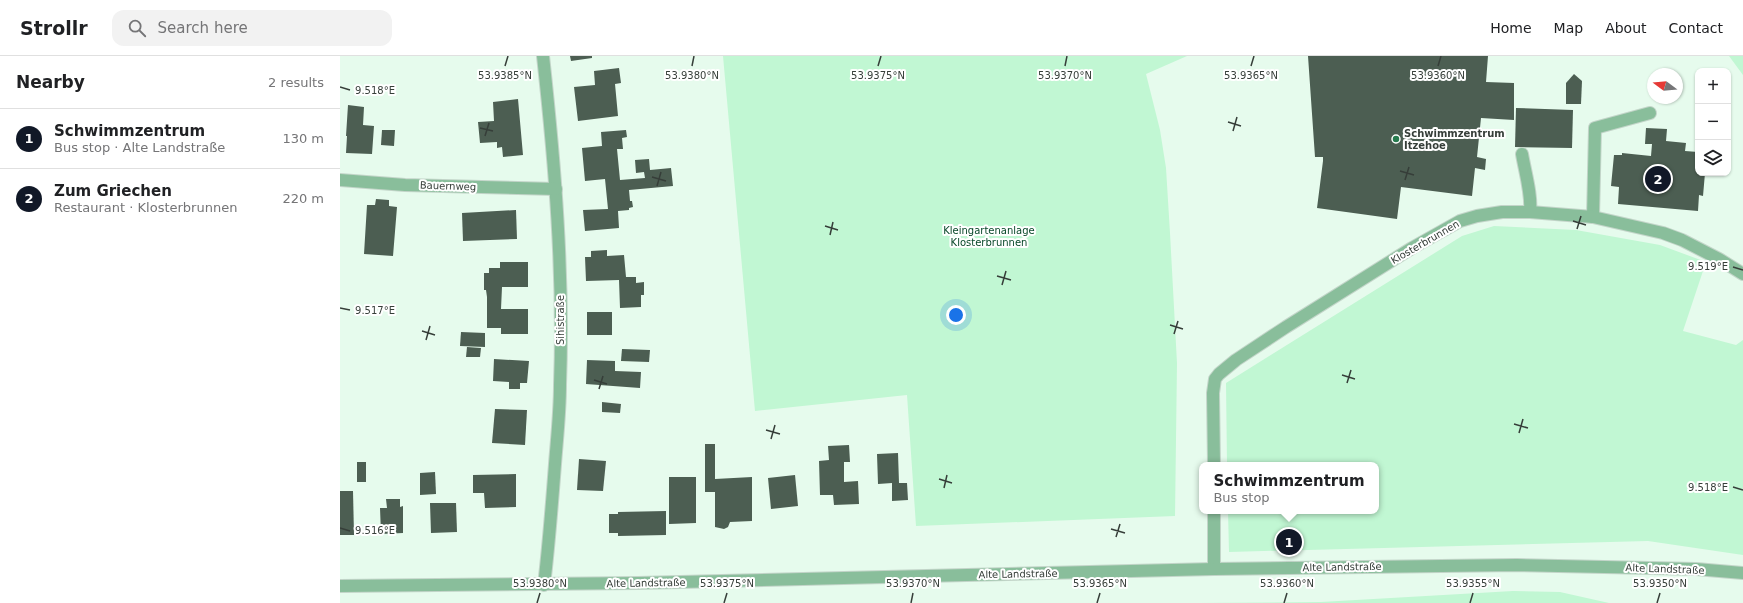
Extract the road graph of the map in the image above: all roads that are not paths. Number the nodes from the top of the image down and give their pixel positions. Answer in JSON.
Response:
{"nodes":[{"id":1,"x":543,"y":56,"type":"edge"},
{"id":2,"x":1650,"y":113,"type":"dead end"},
{"id":3,"x":1522,"y":154,"type":"dead end"},
{"id":4,"x":340,"y":180,"type":"edge"},
{"id":5,"x":556,"y":189,"type":"junction"},
{"id":6,"x":1530,"y":212,"type":"junction"},
{"id":7,"x":1593,"y":217,"type":"junction"},
{"id":8,"x":1743,"y":274,"type":"edge"},
{"id":9,"x":1214,"y":462,"type":"edge"},
{"id":10,"x":1214,"y":514,"type":"edge"},
{"id":11,"x":1214,"y":569,"type":"junction"},
{"id":12,"x":1743,"y":573,"type":"edge"},
{"id":13,"x":544,"y":584,"type":"junction"},
{"id":14,"x":340,"y":586,"type":"edge"}],
"edges":[{"from":1,"to":5,"type":"street","name":"Sihistraße"},
{"from":2,"to":7,"type":"street"},
{"from":3,"to":6,"type":"street"},
{"from":4,"to":5,"type":"street","name":"Bauernweg"},
{"from":5,"to":13,"type":"street","name":"Sihistraße"},
{"from":6,"to":7,"type":"street","name":"Klosterbrunnen"},
{"from":6,"to":9,"type":"street","name":"Klosterbrunnen"},
{"from":7,"to":8,"type":"street","name":"Klosterbrunnen"},
{"from":10,"to":11,"type":"street"},
{"from":11,"to":12,"type":"street","name":"Alte Landstraße"},
{"from":11,"to":13,"type":"street","name":"Alte Landstraße"},
{"from":13,"to":14,"type":"street","name":"Alte Landstraße"}]}
